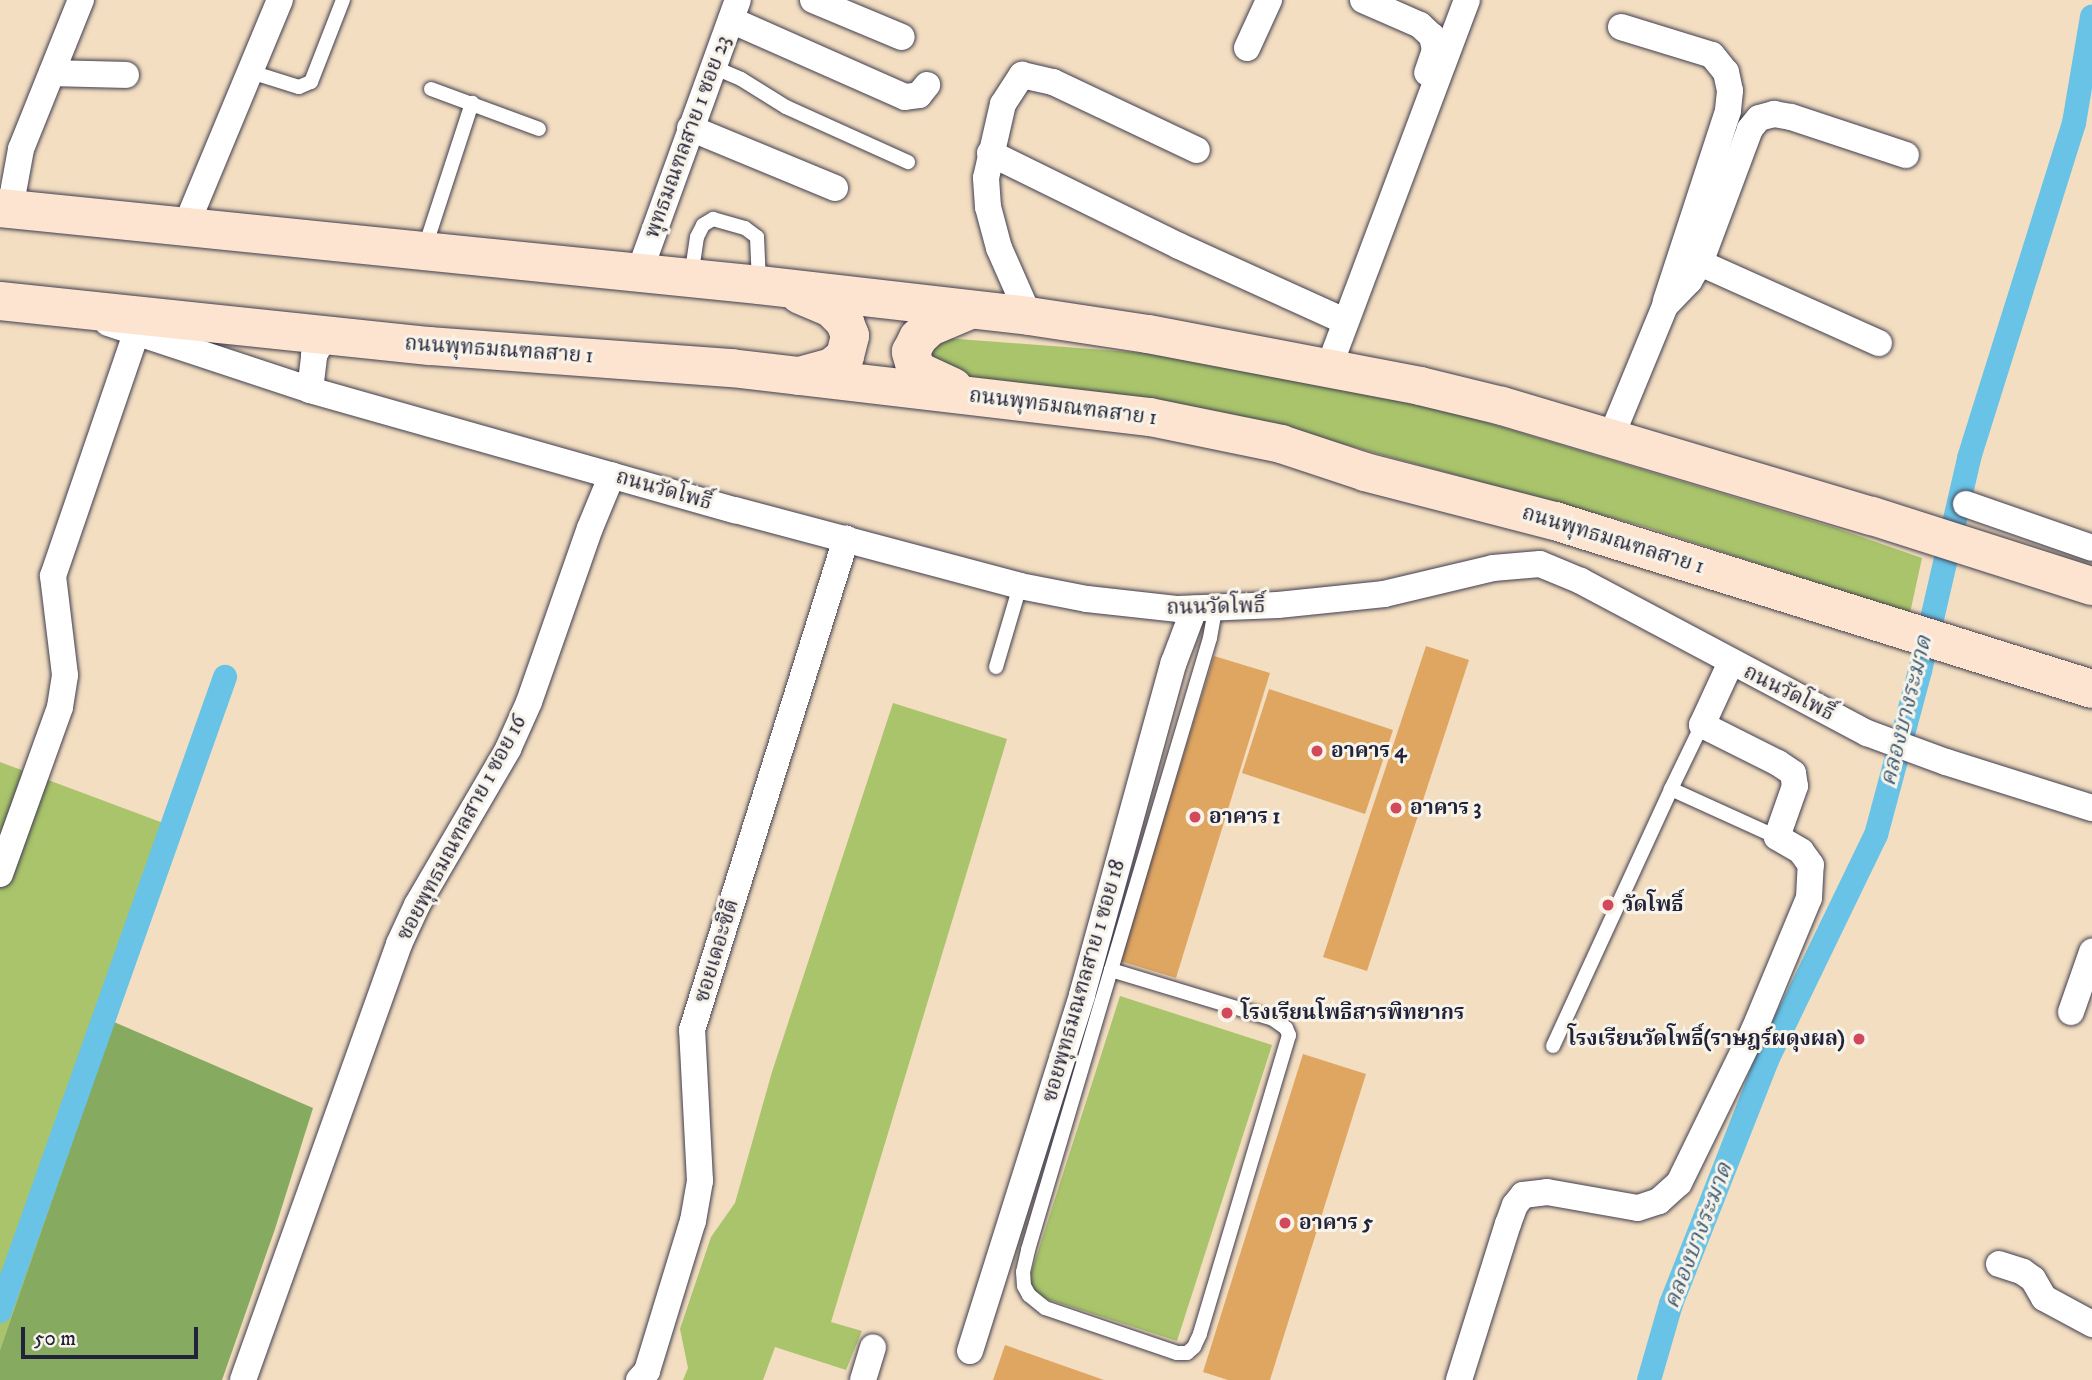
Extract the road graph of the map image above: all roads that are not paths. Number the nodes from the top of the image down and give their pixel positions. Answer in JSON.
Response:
{"nodes":[{"id":1,"x":81,"y":0,"type":"edge"},
{"id":2,"x":280,"y":0,"type":"edge"},
{"id":3,"x":343,"y":0,"type":"edge"},
{"id":4,"x":813,"y":0,"type":"edge"},
{"id":5,"x":1269,"y":0,"type":"edge"},
{"id":6,"x":1363,"y":0,"type":"edge"},
{"id":7,"x":1467,"y":0,"type":"edge"},
{"id":8,"x":734,"y":10,"type":"edge"},
{"id":9,"x":1621,"y":27,"type":"dead end"},
{"id":10,"x":902,"y":37,"type":"dead end"},
{"id":11,"x":1247,"y":48,"type":"dead end"},
{"id":12,"x":713,"y":67,"type":"junction"},
{"id":13,"x":251,"y":72,"type":"junction"},
{"id":14,"x":52,"y":73,"type":"junction"},
{"id":15,"x":126,"y":75,"type":"dead end"},
{"id":16,"x":927,"y":85,"type":"dead end"},
{"id":17,"x":431,"y":89,"type":"dead end"},
{"id":18,"x":1419,"y":98,"type":"dead end"},
{"id":19,"x":472,"y":103,"type":"junction"},
{"id":20,"x":690,"y":128,"type":"junction"},
{"id":21,"x":539,"y":129,"type":"dead end"},
{"id":22,"x":1197,"y":150,"type":"dead end"},
{"id":23,"x":990,"y":153,"type":"junction"},
{"id":24,"x":1906,"y":155,"type":"dead end"},
{"id":25,"x":908,"y":162,"type":"dead end"},
{"id":26,"x":835,"y":188,"type":"dead end"},
{"id":27,"x":5,"y":209,"type":"edge"},
{"id":28,"x":185,"y":228,"type":"junction"},
{"id":29,"x":423,"y":252,"type":"junction"},
{"id":30,"x":1700,"y":263,"type":"junction"},
{"id":31,"x":639,"y":273,"type":"junction"},
{"id":32,"x":691,"y":277,"type":"junction"},
{"id":33,"x":771,"y":286,"type":"junction"},
{"id":34,"x":0,"y":301,"type":"edge"},
{"id":35,"x":1665,"y":306,"type":"junction"},
{"id":36,"x":971,"y":310,"type":"junction"},
{"id":37,"x":77,"y":311,"type":"junction"},
{"id":38,"x":1029,"y":316,"type":"junction"},
{"id":39,"x":1344,"y":321,"type":"junction"},
{"id":40,"x":136,"y":334,"type":"junction"},
{"id":41,"x":324,"y":336,"type":"junction"},
{"id":42,"x":1880,"y":343,"type":"dead end"},
{"id":43,"x":1329,"y":368,"type":"junction"},
{"id":44,"x":799,"y":376,"type":"junction"},
{"id":45,"x":310,"y":390,"type":"junction"},
{"id":46,"x":971,"y":395,"type":"junction"},
{"id":47,"x":1611,"y":437,"type":"junction"},
{"id":48,"x":612,"y":475,"type":"junction"},
{"id":49,"x":1966,"y":504,"type":"dead end"},
{"id":50,"x":1555,"y":521,"type":"junction"},
{"id":51,"x":846,"y":539,"type":"junction"},
{"id":52,"x":2092,"y":548,"type":"edge"},
{"id":53,"x":1540,"y":564,"type":"junction"},
{"id":54,"x":1020,"y":586,"type":"junction"},
{"id":55,"x":2092,"y":586,"type":"edge"},
{"id":56,"x":1205,"y":609,"type":"junction"},
{"id":57,"x":1731,"y":663,"type":"junction"},
{"id":58,"x":996,"y":667,"type":"dead end"},
{"id":59,"x":2092,"y":689,"type":"edge"},
{"id":60,"x":1702,"y":725,"type":"junction"},
{"id":61,"x":1671,"y":789,"type":"junction"},
{"id":62,"x":2092,"y":808,"type":"edge"},
{"id":63,"x":1777,"y":837,"type":"junction"},
{"id":64,"x":0,"y":874,"type":"edge"},
{"id":65,"x":2092,"y":952,"type":"edge"},
{"id":66,"x":1111,"y":970,"type":"junction"},
{"id":67,"x":2071,"y":1012,"type":"dead end"},
{"id":68,"x":1553,"y":1046,"type":"dead end"},
{"id":69,"x":1999,"y":1264,"type":"dead end"},
{"id":70,"x":2092,"y":1324,"type":"edge"},
{"id":71,"x":873,"y":1348,"type":"dead end"},
{"id":72,"x":970,"y":1351,"type":"dead end"},
{"id":73,"x":646,"y":1377,"type":"edge"},
{"id":74,"x":243,"y":1380,"type":"edge"},
{"id":75,"x":863,"y":1380,"type":"edge"},
{"id":76,"x":1459,"y":1380,"type":"edge"}],
"edges":[{"from":1,"to":14,"type":"street"},
{"from":2,"to":13,"type":"street"},
{"from":3,"to":13,"type":"lane"},
{"from":4,"to":10,"type":"street"},
{"from":5,"to":11,"type":"street"},
{"from":6,"to":18,"type":"street"},
{"from":7,"to":39,"type":"street"},
{"from":8,"to":12,"type":"street","name":"พุทธมณฑลสาย 1 ซอย 23"},
{"from":8,"to":16,"type":"street"},
{"from":9,"to":35,"type":"street"},
{"from":12,"to":20,"type":"street","name":"พุทธมณฑลสาย 1 ซอย 23"},
{"from":12,"to":25,"type":"lane"},
{"from":13,"to":28,"type":"street"},
{"from":14,"to":15,"type":"street"},
{"from":14,"to":27,"type":"street"},
{"from":17,"to":19,"type":"lane"},
{"from":19,"to":21,"type":"lane"},
{"from":19,"to":29,"type":"lane"},
{"from":20,"to":26,"type":"street"},
{"from":20,"to":31,"type":"street","name":"พุทธมณฑลสาย 1 ซอย 23"},
{"from":22,"to":23,"type":"street"},
{"from":23,"to":38,"type":"street"},
{"from":23,"to":39,"type":"street"},
{"from":24,"to":30,"type":"street"},
{"from":27,"to":28,"type":"main road"},
{"from":28,"to":29,"type":"main road"},
{"from":29,"to":31,"type":"main road"},
{"from":30,"to":35,"type":"street"},
{"from":30,"to":42,"type":"street"},
{"from":31,"to":32,"type":"main road"},
{"from":32,"to":33,"type":"main road"},
{"from":32,"to":33,"type":"lane"},
{"from":33,"to":36,"type":"main road"},
{"from":33,"to":44,"type":"main road"},
{"from":34,"to":37,"type":"main road","name":"ถนนพุทธมณฑลสาย 1"},
{"from":35,"to":47,"type":"street"},
{"from":36,"to":38,"type":"main road"},
{"from":36,"to":46,"type":"main road"},
{"from":37,"to":40,"type":"street","name":"ถนนวัดโพธิ์"},
{"from":37,"to":41,"type":"main road","name":"ถนนพุทธมณฑลสาย 1"},
{"from":38,"to":43,"type":"main road"},
{"from":39,"to":43,"type":"street"},
{"from":40,"to":45,"type":"street","name":"ถนนวัดโพธิ์"},
{"from":40,"to":64,"type":"street"},
{"from":41,"to":44,"type":"main road","name":"ถนนพุทธมณฑลสาย 1"},
{"from":41,"to":45,"type":"street"},
{"from":43,"to":47,"type":"main road"},
{"from":44,"to":46,"type":"main road","name":"ถนนพุทธมณฑลสาย 1"},
{"from":45,"to":48,"type":"street","name":"ถนนวัดโพธิ์"},
{"from":46,"to":50,"type":"main road","name":"ถนนพุทธมณฑลสาย 1"},
{"from":47,"to":55,"type":"main road"},
{"from":48,"to":51,"type":"street","name":"ถนนวัดโพธิ์"},
{"from":48,"to":74,"type":"street","name":"ซอยพุทธมณฑลสาย 1 ซอย 16"},
{"from":49,"to":52,"type":"street"},
{"from":50,"to":53,"type":"street"},
{"from":50,"to":59,"type":"main road","name":"ถนนพุทธมณฑลสาย 1"},
{"from":51,"to":54,"type":"street","name":"ถนนวัดโพธิ์"},
{"from":51,"to":73,"type":"street","name":"ซอยเดอะซิตี"},
{"from":53,"to":56,"type":"street","name":"ถนนวัดโพธิ์"},
{"from":53,"to":57,"type":"street","name":"ถนนวัดโพธิ์"},
{"from":54,"to":56,"type":"street","name":"ถนนวัดโพธิ์"},
{"from":54,"to":58,"type":"lane"},
{"from":56,"to":66,"type":"lane"},
{"from":56,"to":72,"type":"street","name":"ซอยพุทธมณฑลสาย 1 ซอย 18"},
{"from":57,"to":60,"type":"street"},
{"from":57,"to":62,"type":"street","name":"ถนนวัดโพธิ์"},
{"from":60,"to":61,"type":"lane"},
{"from":60,"to":63,"type":"street"},
{"from":61,"to":63,"type":"lane"},
{"from":61,"to":68,"type":"lane"},
{"from":63,"to":76,"type":"street"},
{"from":65,"to":67,"type":"street"},
{"from":66,"to":66,"type":"lane"},
{"from":69,"to":70,"type":"street"},
{"from":71,"to":75,"type":"street"}]}
